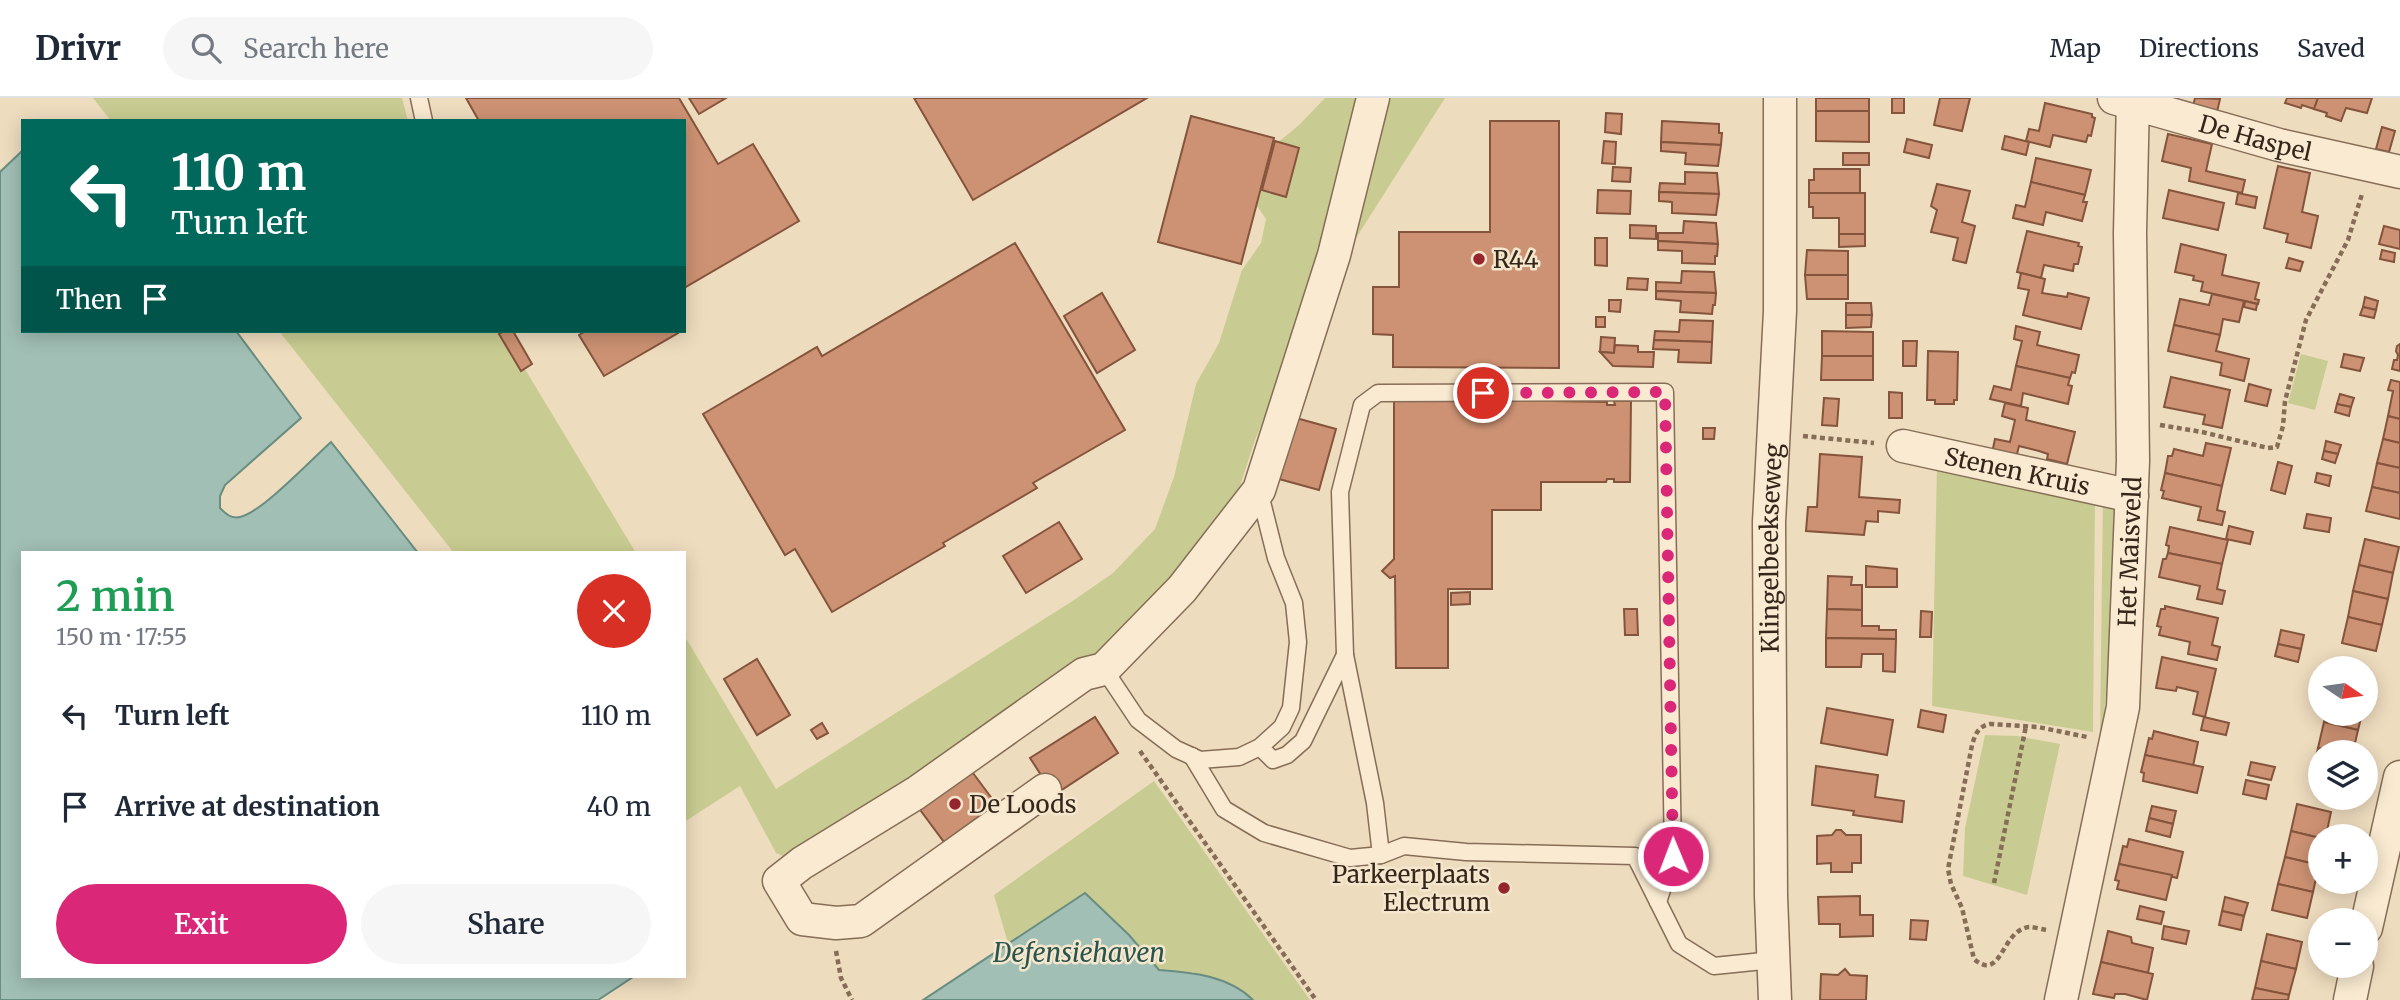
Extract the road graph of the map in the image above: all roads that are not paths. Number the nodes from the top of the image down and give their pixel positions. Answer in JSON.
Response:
{"nodes":[{"id":1,"x":419,"y":98,"type":"edge"},
{"id":2,"x":1373,"y":98,"type":"edge"},
{"id":3,"x":1780,"y":98,"type":"edge"},
{"id":4,"x":2126,"y":100,"type":"edge"},
{"id":5,"x":424,"y":119,"type":"edge"},
{"id":6,"x":2385,"y":169,"type":"edge"},
{"id":7,"x":1903,"y":446,"type":"road end"},
{"id":8,"x":1259,"y":490,"type":"junction"},
{"id":9,"x":2132,"y":496,"type":"junction"},
{"id":10,"x":1345,"y":654,"type":"junction"},
{"id":11,"x":1104,"y":669,"type":"junction"},
{"id":12,"x":1260,"y":747,"type":"junction"},
{"id":13,"x":1192,"y":756,"type":"junction"},
{"id":14,"x":2400,"y":777,"type":"edge"},
{"id":15,"x":1045,"y":790,"type":"dead end"},
{"id":16,"x":1381,"y":855,"type":"junction"},
{"id":17,"x":1658,"y":902,"type":"junction"},
{"id":18,"x":2371,"y":908,"type":"edge"},
{"id":19,"x":1773,"y":960,"type":"junction"},
{"id":20,"x":2355,"y":978,"type":"edge"},
{"id":21,"x":1775,"y":1000,"type":"edge"},
{"id":22,"x":2060,"y":1000,"type":"edge"},
{"id":23,"x":2350,"y":1000,"type":"edge"}],
"edges":[{"from":1,"to":5,"type":"lane"},
{"from":2,"to":8,"type":"street"},
{"from":3,"to":19,"type":"street","name":"Klingelbeekseweg"},
{"from":4,"to":6,"type":"street","name":"De Haspel"},
{"from":4,"to":9,"type":"street","name":"Het Maisveld"},
{"from":7,"to":9,"type":"street","name":"Stenen Kruis"},
{"from":8,"to":11,"type":"street"},
{"from":8,"to":12,"type":"lane"},
{"from":9,"to":22,"type":"street","name":"Het Maisveld"},
{"from":10,"to":12,"type":"lane"},
{"from":10,"to":16,"type":"lane"},
{"from":10,"to":17,"type":"lane"},
{"from":11,"to":13,"type":"lane"},
{"from":11,"to":15,"type":"street"},
{"from":12,"to":13,"type":"lane"},
{"from":13,"to":16,"type":"lane"},
{"from":14,"to":18,"type":"street"},
{"from":16,"to":17,"type":"lane"},
{"from":17,"to":19,"type":"lane"},
{"from":19,"to":21,"type":"street","name":"Klingelbeekseweg"},
{"from":20,"to":23,"type":"street"}]}
